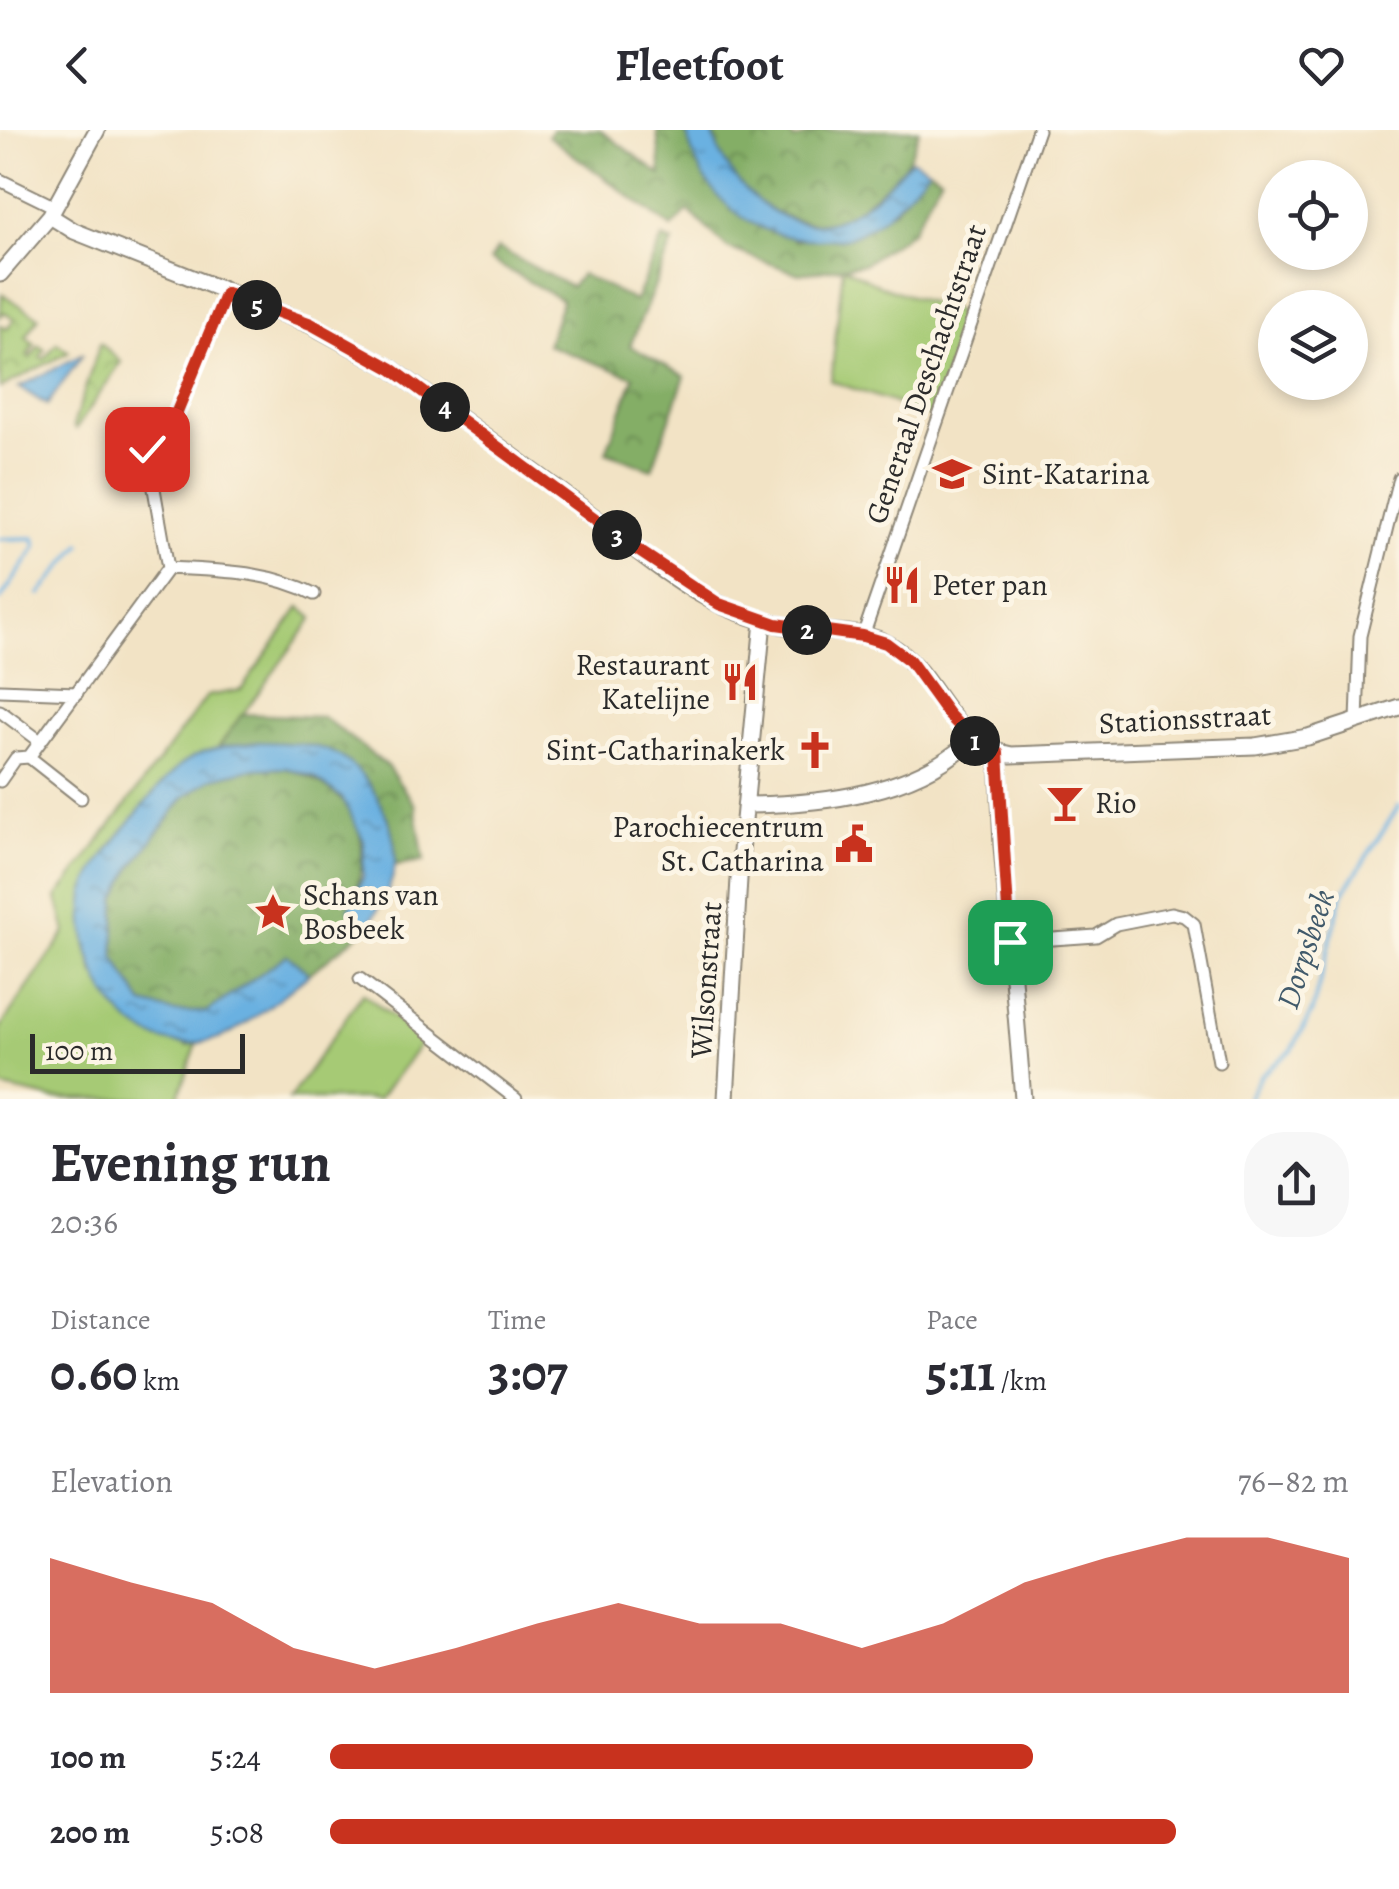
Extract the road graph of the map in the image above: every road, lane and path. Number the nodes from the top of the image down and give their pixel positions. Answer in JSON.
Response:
{"nodes":[{"id":1,"x":96,"y":130,"type":"edge"},
{"id":2,"x":1038,"y":130,"type":"edge"},
{"id":3,"x":0,"y":180,"type":"edge"},
{"id":4,"x":53,"y":212,"type":"junction"},
{"id":5,"x":0,"y":274,"type":"edge"},
{"id":6,"x":226,"y":293,"type":"junction"},
{"id":7,"x":1399,"y":478,"type":"edge"},
{"id":8,"x":168,"y":568,"type":"junction"},
{"id":9,"x":314,"y":594,"type":"dead end"},
{"id":10,"x":762,"y":621,"type":"junction"},
{"id":11,"x":863,"y":636,"type":"junction"},
{"id":12,"x":0,"y":690,"type":"edge"},
{"id":13,"x":76,"y":693,"type":"junction"},
{"id":14,"x":1399,"y":706,"type":"edge"},
{"id":15,"x":0,"y":711,"type":"edge"},
{"id":16,"x":1357,"y":721,"type":"junction"},
{"id":17,"x":972,"y":739,"type":"junction"},
{"id":18,"x":40,"y":741,"type":"junction"},
{"id":19,"x":998,"y":753,"type":"junction"},
{"id":20,"x":29,"y":757,"type":"junction"},
{"id":21,"x":0,"y":781,"type":"edge"},
{"id":22,"x":82,"y":798,"type":"dead end"},
{"id":23,"x":747,"y":804,"type":"junction"},
{"id":24,"x":1010,"y":942,"type":"junction"},
{"id":25,"x":360,"y":979,"type":"dead end"},
{"id":26,"x":1219,"y":1062,"type":"dead end"},
{"id":27,"x":516,"y":1099,"type":"edge"},
{"id":28,"x":726,"y":1099,"type":"edge"},
{"id":29,"x":1024,"y":1099,"type":"edge"}],
"edges":[{"from":1,"to":4,"type":"street"},
{"from":2,"to":11,"type":"street","name":"Generaal Deschachtstraat"},
{"from":3,"to":4,"type":"street"},
{"from":4,"to":5,"type":"street"},
{"from":4,"to":6,"type":"street"},
{"from":6,"to":8,"type":"street"},
{"from":6,"to":10,"type":"street"},
{"from":7,"to":16,"type":"street"},
{"from":8,"to":9,"type":"street"},
{"from":8,"to":13,"type":"street"},
{"from":10,"to":11,"type":"street"},
{"from":10,"to":23,"type":"street","name":"Wilsonstraat"},
{"from":11,"to":17,"type":"street"},
{"from":12,"to":13,"type":"street"},
{"from":13,"to":18,"type":"street"},
{"from":14,"to":16,"type":"street","name":"Stationsstraat"},
{"from":15,"to":18,"type":"street"},
{"from":16,"to":19,"type":"street","name":"Stationsstraat"},
{"from":17,"to":19,"type":"street","name":"Stationsstraat"},
{"from":17,"to":23,"type":"street"},
{"from":18,"to":20,"type":"street"},
{"from":19,"to":24,"type":"street"},
{"from":20,"to":21,"type":"street"},
{"from":20,"to":22,"type":"street"},
{"from":23,"to":28,"type":"street","name":"Wilsonstraat"},
{"from":24,"to":26,"type":"street"},
{"from":24,"to":29,"type":"street"},
{"from":25,"to":27,"type":"street"}]}
